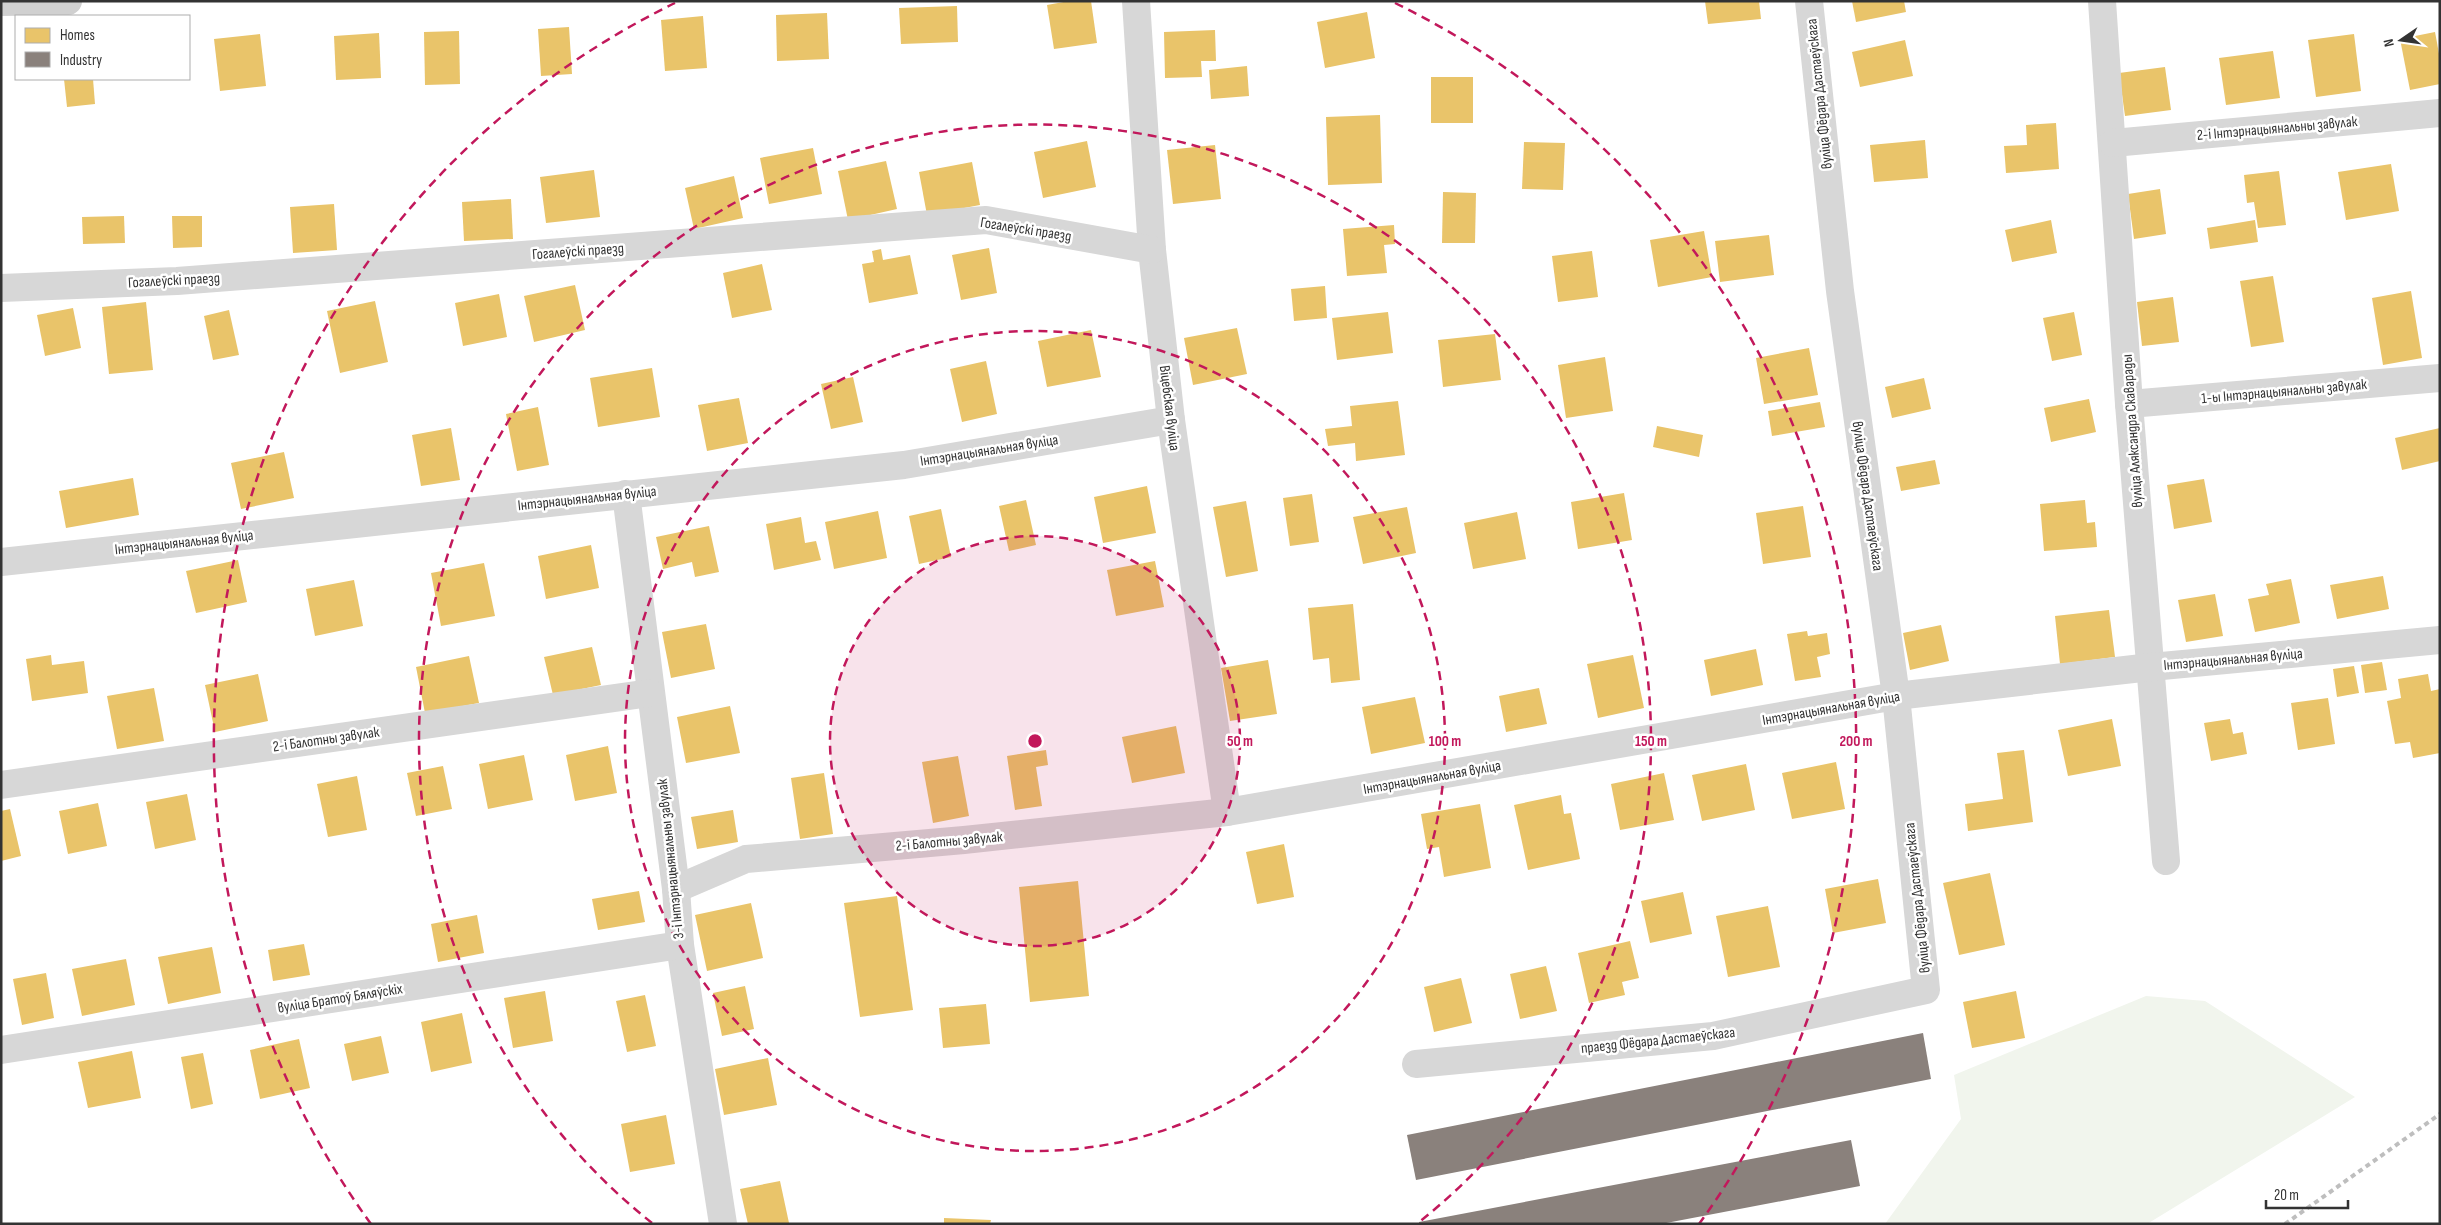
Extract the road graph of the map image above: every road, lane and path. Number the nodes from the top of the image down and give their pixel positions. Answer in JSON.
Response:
{"nodes":[{"id":1,"x":68,"y":1,"type":"edge"},
{"id":2,"x":1136,"y":1,"type":"edge"},
{"id":3,"x":1809,"y":1,"type":"edge"},
{"id":4,"x":2102,"y":1,"type":"edge"},
{"id":5,"x":1,"y":2,"type":"edge"},
{"id":6,"x":2440,"y":113,"type":"edge"},
{"id":7,"x":2113,"y":143,"type":"junction"},
{"id":8,"x":1152,"y":250,"type":"junction"},
{"id":9,"x":1,"y":288,"type":"edge"},
{"id":10,"x":2440,"y":378,"type":"edge"},
{"id":11,"x":2129,"y":404,"type":"junction"},
{"id":12,"x":1171,"y":420,"type":"junction"},
{"id":13,"x":626,"y":494,"type":"junction"},
{"id":14,"x":1,"y":562,"type":"edge"},
{"id":15,"x":2440,"y":640,"type":"edge"},
{"id":16,"x":2151,"y":667,"type":"junction"},
{"id":17,"x":650,"y":693,"type":"junction"},
{"id":18,"x":1896,"y":696,"type":"junction"},
{"id":19,"x":1,"y":785,"type":"edge"},
{"id":20,"x":1228,"y":812,"type":"junction"},
{"id":21,"x":2166,"y":861,"type":"dead end"},
{"id":22,"x":676,"y":889,"type":"junction"},
{"id":23,"x":680,"y":946,"type":"junction"},
{"id":24,"x":1926,"y":990,"type":"joint"},
{"id":25,"x":1,"y":1050,"type":"edge"},
{"id":26,"x":1416,"y":1064,"type":"dead end"},
{"id":27,"x":723,"y":1224,"type":"edge"}],
"edges":[{"from":1,"to":5,"type":"street"},
{"from":2,"to":8,"type":"street","name":"Віцебская вуліца"},
{"from":3,"to":18,"type":"street","name":"вуліца Фёдара Дастаеўскага"},
{"from":4,"to":7,"type":"street","name":"вуліца Аляксандра Скаварады"},
{"from":6,"to":7,"type":"street","name":"2-і Інтэрнацыянальны завулак"},
{"from":7,"to":11,"type":"street","name":"вуліца Аляксандра Скаварады"},
{"from":8,"to":9,"type":"street","name":"Гогалеўскі праезд"},
{"from":8,"to":12,"type":"street","name":"Віцебская вуліца"},
{"from":10,"to":11,"type":"street","name":"1-ы Інтэрнацыянальны завулак"},
{"from":11,"to":16,"type":"street","name":"вуліца Аляксандра Скаварады"},
{"from":12,"to":13,"type":"street","name":"Інтэрнацыянальная вуліца"},
{"from":12,"to":20,"type":"street","name":"Віцебская вуліца"},
{"from":13,"to":14,"type":"street","name":"Інтэрнацыянальная вуліца"},
{"from":13,"to":17,"type":"street","name":"3-і Інтэрнацыянальны завулак"},
{"from":15,"to":16,"type":"street","name":"Інтэрнацыянальная вуліца"},
{"from":16,"to":18,"type":"street","name":"Інтэрнацыянальная вуліца"},
{"from":16,"to":21,"type":"street","name":"вуліца Аляксандра Скаварады"},
{"from":17,"to":19,"type":"street","name":"2-і Балотны завулак"},
{"from":17,"to":22,"type":"street","name":"3-і Інтэрнацыянальны завулак"},
{"from":18,"to":20,"type":"street","name":"Інтэрнацыянальная вуліца"},
{"from":18,"to":24,"type":"street","name":"вуліца Фёдара Дастаеўскага"},
{"from":20,"to":22,"type":"street","name":"2-і Балотны завулак"},
{"from":22,"to":23,"type":"street","name":"3-і Інтэрнацыянальны завулак"},
{"from":23,"to":25,"type":"street","name":"вуліца Братоў Бяляўскіх"},
{"from":23,"to":27,"type":"street","name":"3-і Інтэрнацыянальны завулак"},
{"from":24,"to":26,"type":"street","name":"праезд Фёдара Дастаеўскага"}]}
